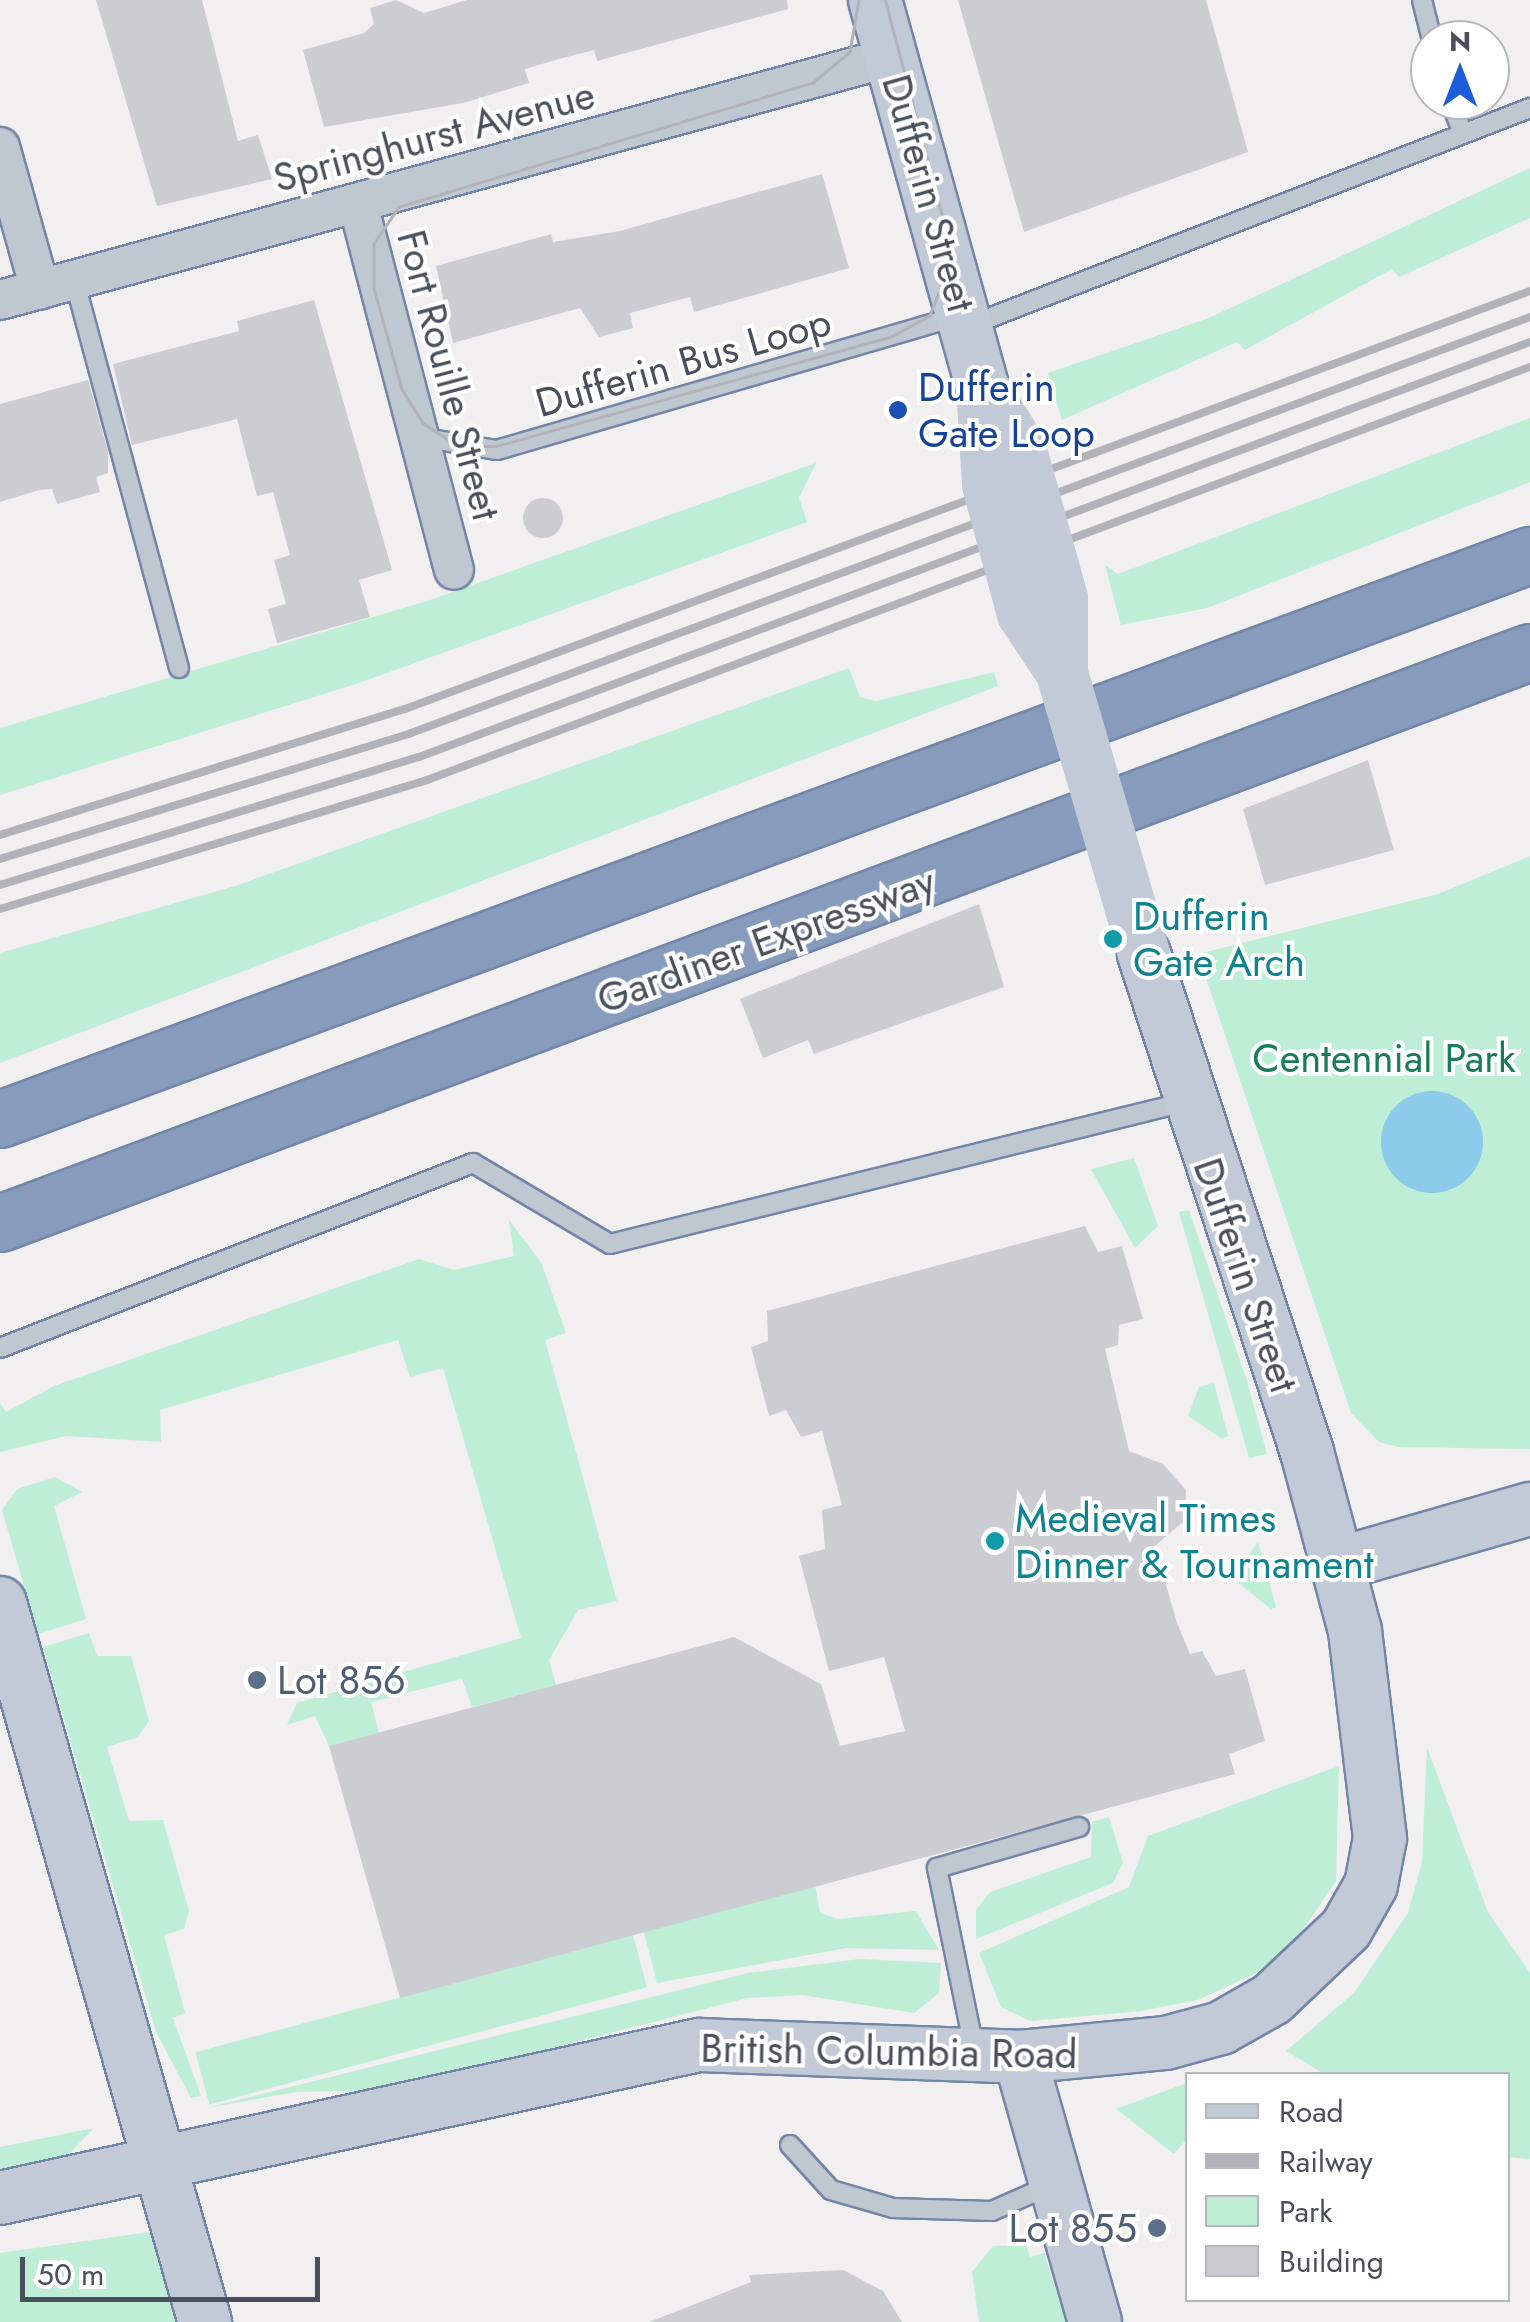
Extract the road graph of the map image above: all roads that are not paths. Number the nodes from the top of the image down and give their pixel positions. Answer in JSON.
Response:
{"nodes":[{"id":1,"x":875,"y":0,"type":"edge"},
{"id":2,"x":890,"y":57,"type":"junction"},
{"id":3,"x":1530,"y":108,"type":"edge"},
{"id":4,"x":1458,"y":120,"type":"edge"},
{"id":5,"x":1463,"y":134,"type":"junction"},
{"id":6,"x":0,"y":147,"type":"edge"},
{"id":7,"x":358,"y":204,"type":"junction"},
{"id":8,"x":57,"y":284,"type":"junction"},
{"id":9,"x":0,"y":300,"type":"edge"},
{"id":10,"x":964,"y":321,"type":"junction"},
{"id":11,"x":420,"y":437,"type":"junction"},
{"id":12,"x":1530,"y":555,"type":"edge"},
{"id":13,"x":454,"y":570,"type":"dead end"},
{"id":14,"x":1530,"y":652,"type":"edge"},
{"id":15,"x":179,"y":668,"type":"dead end"},
{"id":16,"x":1189,"y":1101,"type":"junction"},
{"id":17,"x":0,"y":1119,"type":"edge"},
{"id":18,"x":0,"y":1223,"type":"edge"},
{"id":19,"x":0,"y":1348,"type":"edge"},
{"id":20,"x":1530,"y":1509,"type":"edge"},
{"id":21,"x":1338,"y":1564,"type":"junction"},
{"id":22,"x":0,"y":1602,"type":"edge"},
{"id":23,"x":1080,"y":1827,"type":"dead end"},
{"id":24,"x":1371,"y":1885,"type":"joint"},
{"id":25,"x":997,"y":2055,"type":"junction"},
{"id":26,"x":790,"y":2145,"type":"dead end"},
{"id":27,"x":167,"y":2167,"type":"junction"},
{"id":28,"x":1054,"y":2184,"type":"junction"},
{"id":29,"x":0,"y":2198,"type":"edge"},
{"id":30,"x":206,"y":2322,"type":"edge"},
{"id":31,"x":1096,"y":2322,"type":"edge"}],
"edges":[{"from":1,"to":2,"type":"street","name":"Dufferin Street"},
{"from":2,"to":7,"type":"street","name":"Springhurst Avenue"},
{"from":2,"to":10,"type":"street","name":"Dufferin Street"},
{"from":3,"to":5,"type":"lane","name":"Dufferin Bus Loop"},
{"from":4,"to":5,"type":"lane"},
{"from":5,"to":10,"type":"lane","name":"Dufferin Bus Loop"},
{"from":6,"to":8,"type":"street"},
{"from":7,"to":8,"type":"street","name":"Springhurst Avenue"},
{"from":7,"to":11,"type":"street","name":"Fort Rouille Street"},
{"from":8,"to":9,"type":"street","name":"Springhurst Avenue"},
{"from":8,"to":15,"type":"lane"},
{"from":10,"to":11,"type":"lane","name":"Dufferin Bus Loop"},
{"from":10,"to":16,"type":"street","name":"Dufferin Street","bridge":true},
{"from":11,"to":13,"type":"street","name":"Fort Rouille Street"},
{"from":12,"to":17,"type":"highway"},
{"from":14,"to":18,"type":"highway","name":"Gardiner Expressway"},
{"from":16,"to":19,"type":"lane"},
{"from":16,"to":21,"type":"street","name":"Dufferin Street"},
{"from":20,"to":21,"type":"street"},
{"from":21,"to":24,"type":"street","name":"Dufferin Street"},
{"from":22,"to":27,"type":"street"},
{"from":23,"to":25,"type":"lane"},
{"from":24,"to":25,"type":"street","name":"British Columbia Road"},
{"from":25,"to":27,"type":"street","name":"British Columbia Road"},
{"from":25,"to":28,"type":"street"},
{"from":26,"to":28,"type":"lane"},
{"from":27,"to":29,"type":"street","name":"British Columbia Road"},
{"from":27,"to":30,"type":"street"},
{"from":28,"to":31,"type":"street"}]}
